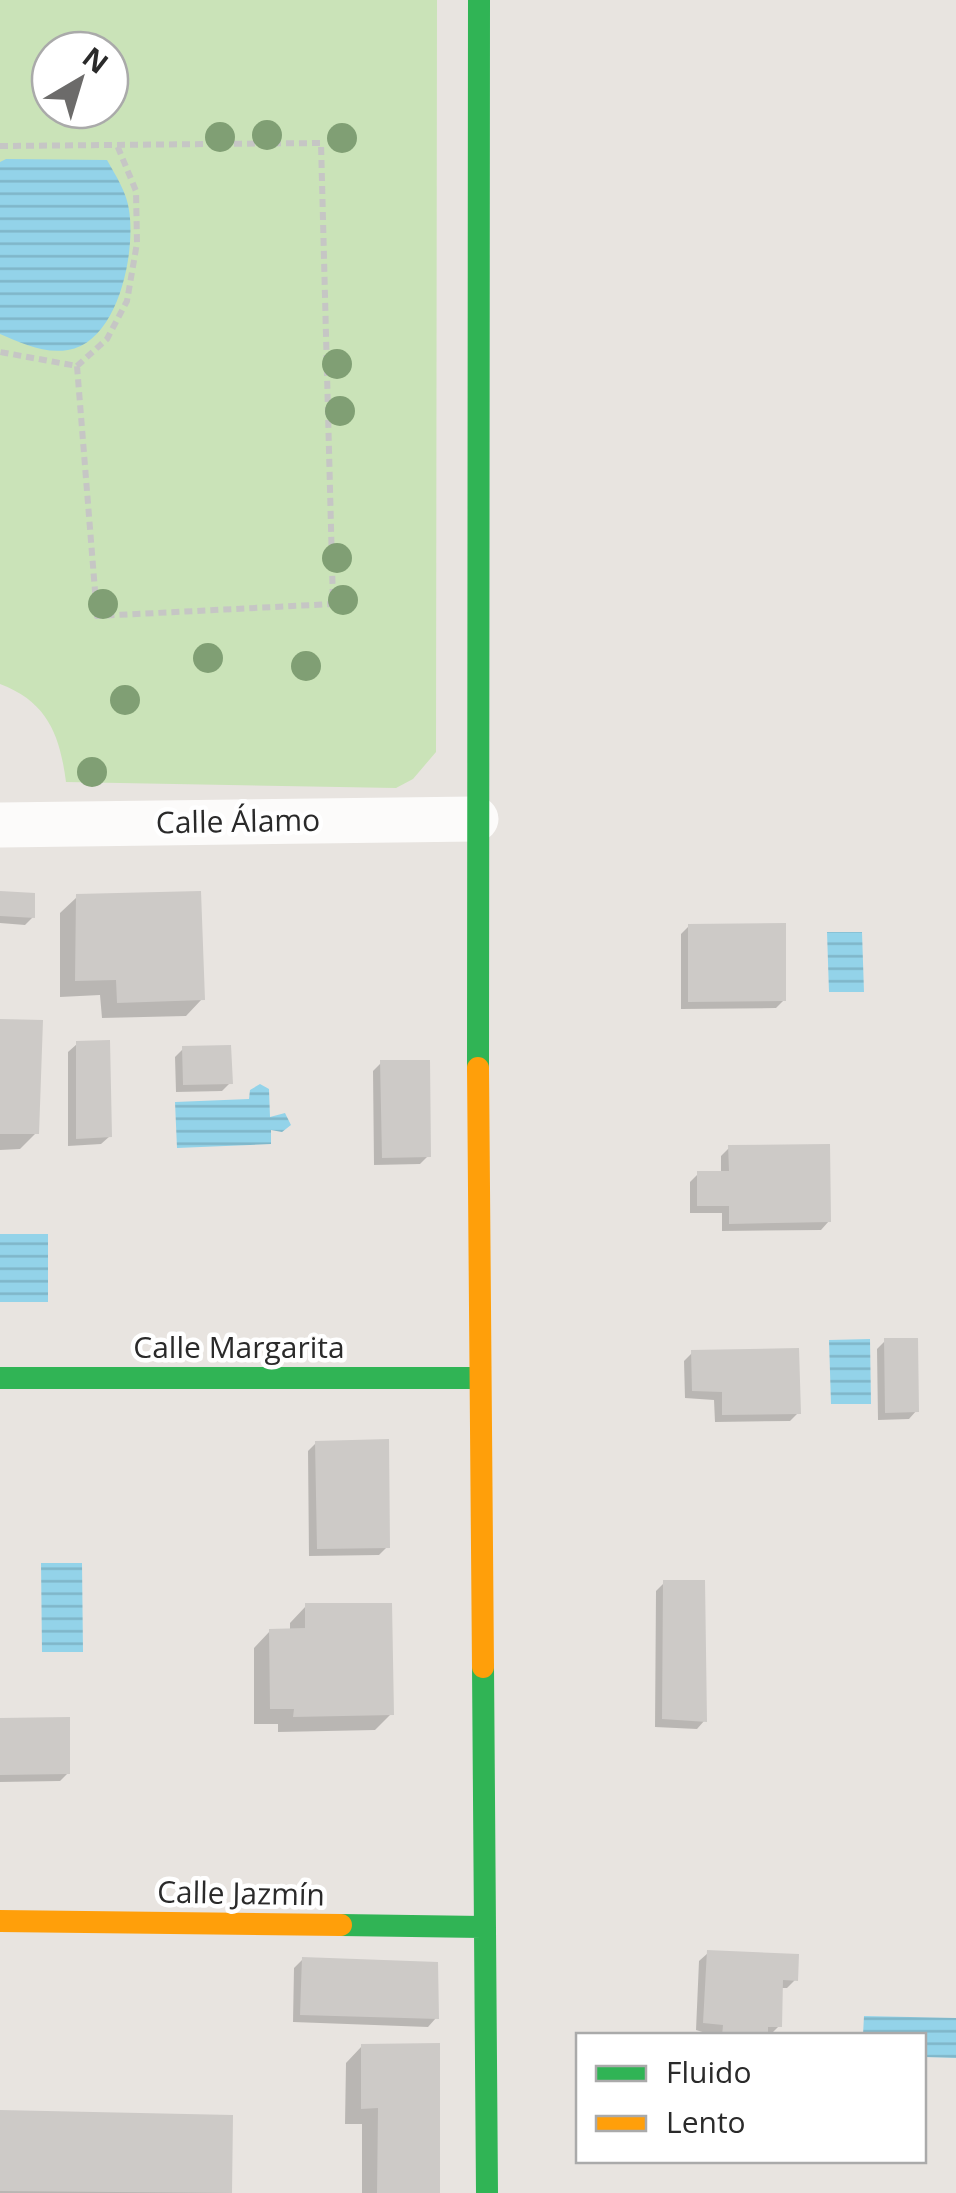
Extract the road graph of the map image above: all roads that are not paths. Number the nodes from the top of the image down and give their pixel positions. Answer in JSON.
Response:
{"nodes":[{"id":1,"x":478,"y":0,"type":"edge"},
{"id":2,"x":476,"y":819,"type":"junction"},
{"id":3,"x":0,"y":825,"type":"edge"},
{"id":4,"x":0,"y":1378,"type":"edge"},
{"id":5,"x":479,"y":1378,"type":"junction"},
{"id":6,"x":0,"y":1920,"type":"edge"},
{"id":7,"x":482,"y":1927,"type":"junction"},
{"id":8,"x":487,"y":2193,"type":"edge"}],
"edges":[{"from":1,"to":2,"type":"street"},
{"from":2,"to":3,"type":"street","name":"Calle Álamo"},
{"from":2,"to":5,"type":"street"},
{"from":4,"to":5,"type":"street","name":"Calle Margarita"},
{"from":5,"to":7,"type":"street"},
{"from":6,"to":7,"type":"street","name":"Calle Jazmín"},
{"from":7,"to":8,"type":"street"}]}
